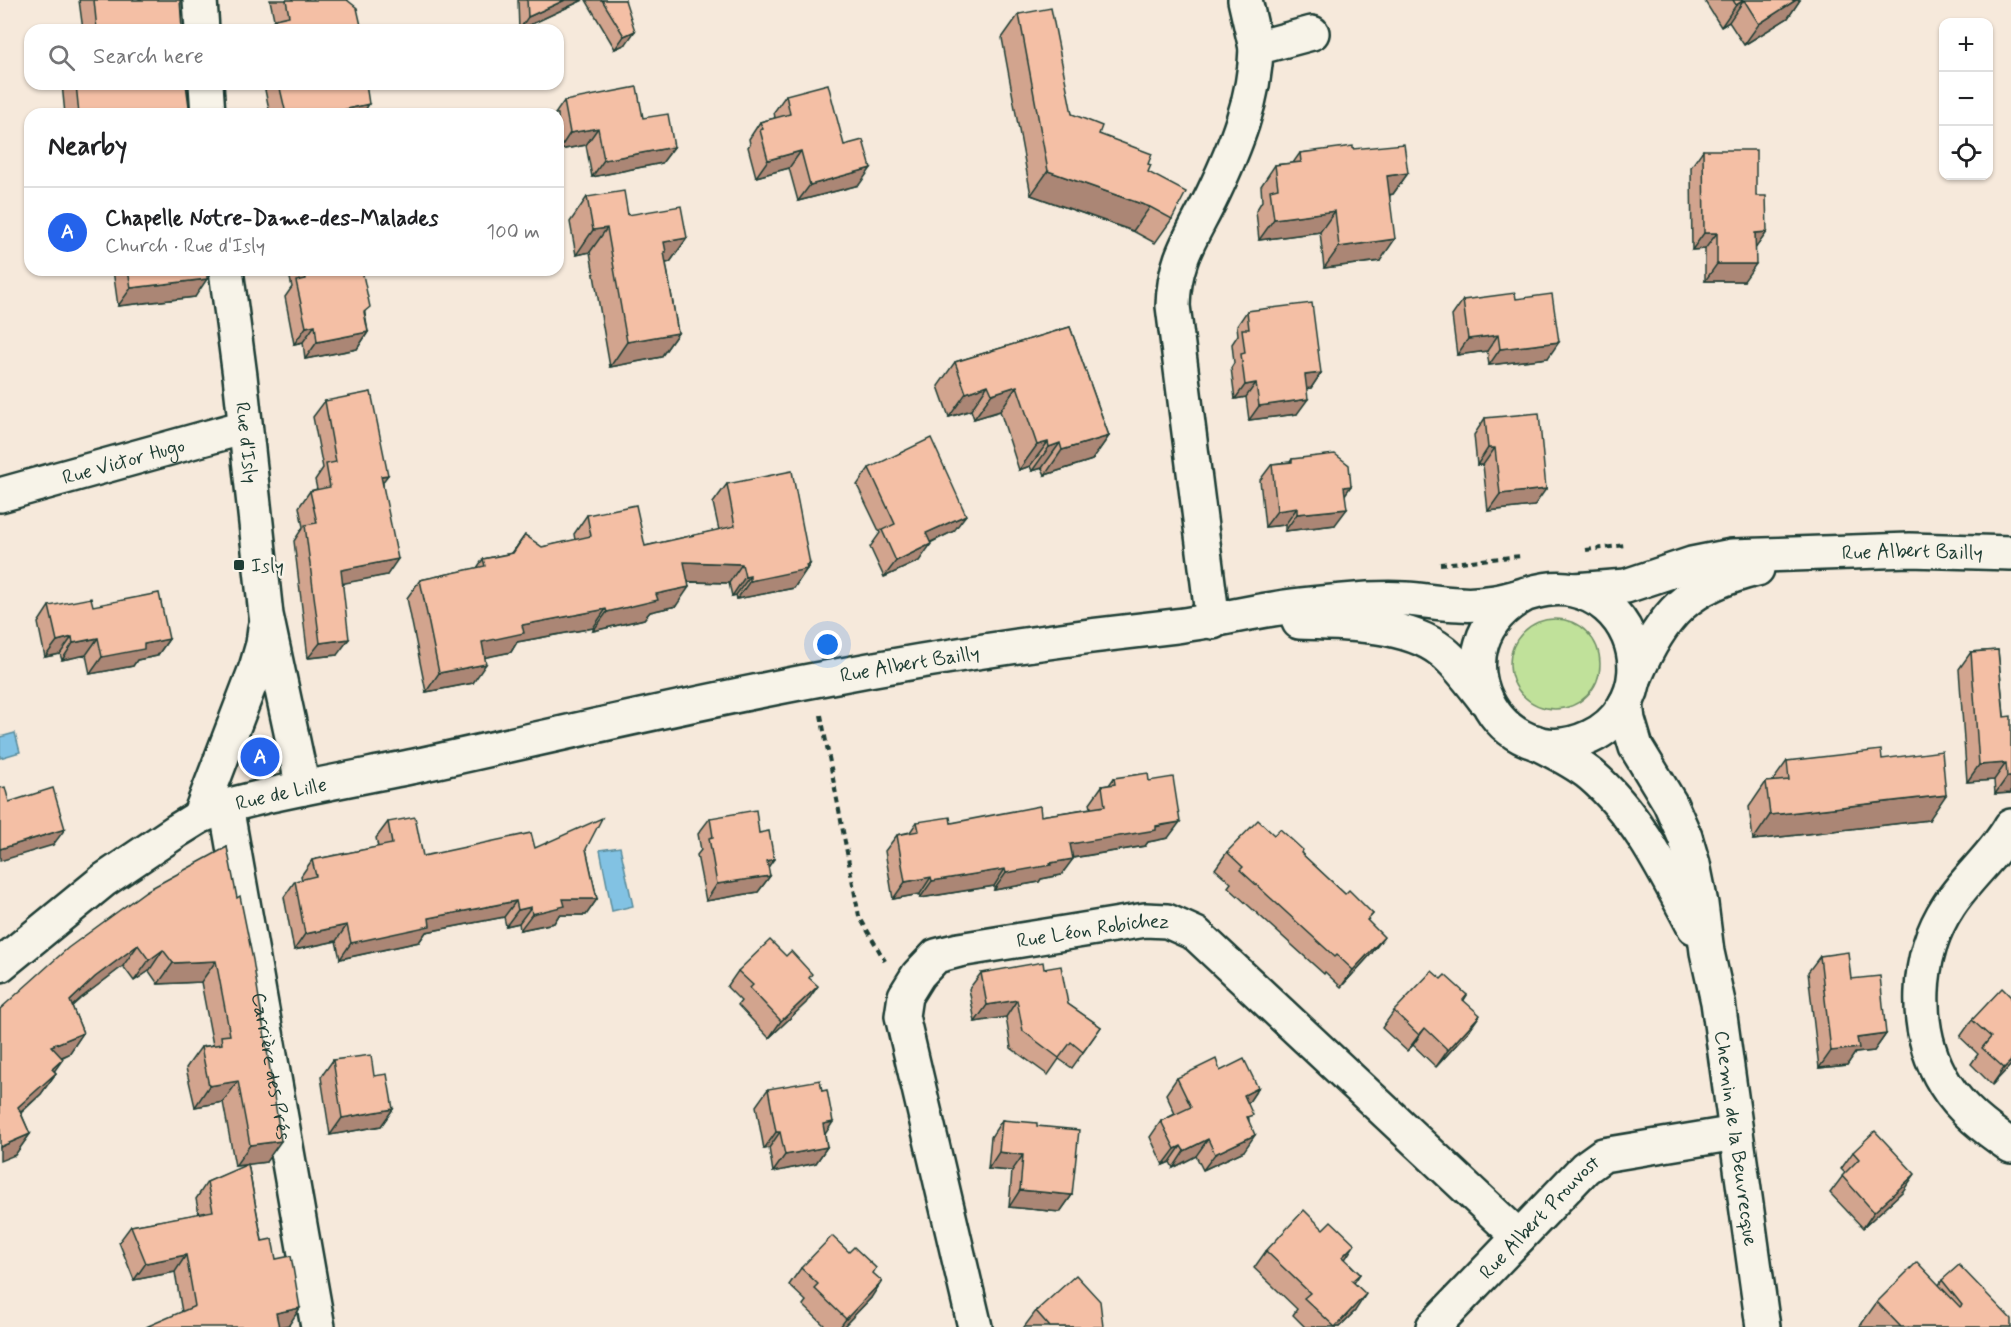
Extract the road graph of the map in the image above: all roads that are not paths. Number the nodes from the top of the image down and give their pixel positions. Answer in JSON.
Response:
{"nodes":[{"id":1,"x":200,"y":0,"type":"edge"},
{"id":2,"x":1245,"y":0,"type":"edge"},
{"id":3,"x":202,"y":24,"type":"edge"},
{"id":4,"x":1312,"y":33,"type":"dead end"},
{"id":5,"x":1256,"y":48,"type":"junction"},
{"id":6,"x":206,"y":90,"type":"edge"},
{"id":7,"x":208,"y":108,"type":"edge"},
{"id":8,"x":227,"y":276,"type":"edge"},
{"id":9,"x":245,"y":428,"type":"junction"},
{"id":10,"x":0,"y":495,"type":"edge"},
{"id":11,"x":2011,"y":553,"type":"edge"},
{"id":12,"x":1814,"y":555,"type":"junction"},
{"id":13,"x":1574,"y":590,"type":"junction"},
{"id":14,"x":1526,"y":594,"type":"junction"},
{"id":15,"x":266,"y":615,"type":"junction"},
{"id":16,"x":1213,"y":622,"type":"junction"},
{"id":17,"x":1630,"y":690,"type":"junction"},
{"id":18,"x":1489,"y":705,"type":"junction"},
{"id":19,"x":609,"y":724,"type":"joint"},
{"id":20,"x":1535,"y":742,"type":"junction"},
{"id":21,"x":303,"y":788,"type":"junction"},
{"id":22,"x":213,"y":812,"type":"junction"},
{"id":23,"x":2007,"y":839,"type":"edge"},
{"id":24,"x":1707,"y":952,"type":"junction"},
{"id":25,"x":0,"y":965,"type":"edge"},
{"id":26,"x":1736,"y":1133,"type":"junction"},
{"id":27,"x":2011,"y":1146,"type":"edge"},
{"id":28,"x":1519,"y":1237,"type":"junction"},
{"id":29,"x":318,"y":1327,"type":"edge"},
{"id":30,"x":975,"y":1327,"type":"edge"},
{"id":31,"x":1433,"y":1327,"type":"edge"},
{"id":32,"x":1763,"y":1327,"type":"edge"}],
"edges":[{"from":1,"to":3,"type":"street"},
{"from":2,"to":5,"type":"street"},
{"from":4,"to":5,"type":"street"},
{"from":5,"to":16,"type":"street"},
{"from":6,"to":7,"type":"street"},
{"from":8,"to":9,"type":"street","name":"Rue d'Isly"},
{"from":9,"to":10,"type":"street","name":"Rue Victor Hugo"},
{"from":9,"to":15,"type":"street","name":"Rue d'Isly"},
{"from":11,"to":12,"type":"street","name":"Rue Albert Bailly"},
{"from":12,"to":13,"type":"street"},
{"from":12,"to":17,"type":"street"},
{"from":13,"to":14,"type":"street"},
{"from":13,"to":17,"type":"street"},
{"from":14,"to":16,"type":"street"},
{"from":14,"to":18,"type":"street"},
{"from":15,"to":21,"type":"street","name":"Rue d'Isly"},
{"from":15,"to":22,"type":"street","name":"Rue d'Isly"},
{"from":16,"to":18,"type":"street"},
{"from":16,"to":19,"type":"street","name":"Rue Albert Bailly"},
{"from":17,"to":20,"type":"street"},
{"from":17,"to":24,"type":"street","name":"Chemin de la Beuvrecque"},
{"from":18,"to":20,"type":"street"},
{"from":19,"to":21,"type":"street","name":"Rue de Lille"},
{"from":20,"to":24,"type":"street","name":"Chemin de la Beuvrecque"},
{"from":21,"to":22,"type":"street","name":"Rue de Lille"},
{"from":22,"to":25,"type":"street","name":"Rue de Lille"},
{"from":22,"to":29,"type":"street","name":"Carrière des Prés"},
{"from":23,"to":27,"type":"street"},
{"from":24,"to":26,"type":"street","name":"Chemin de la Beuvrecque"},
{"from":26,"to":28,"type":"street","name":"Rue Albert Prouvost"},
{"from":26,"to":32,"type":"street","name":"Chemin de la Beuvrecque"},
{"from":28,"to":30,"type":"street","name":"Rue Léon Robichez"},
{"from":28,"to":31,"type":"street","name":"Rue Albert Prouvost"}]}
